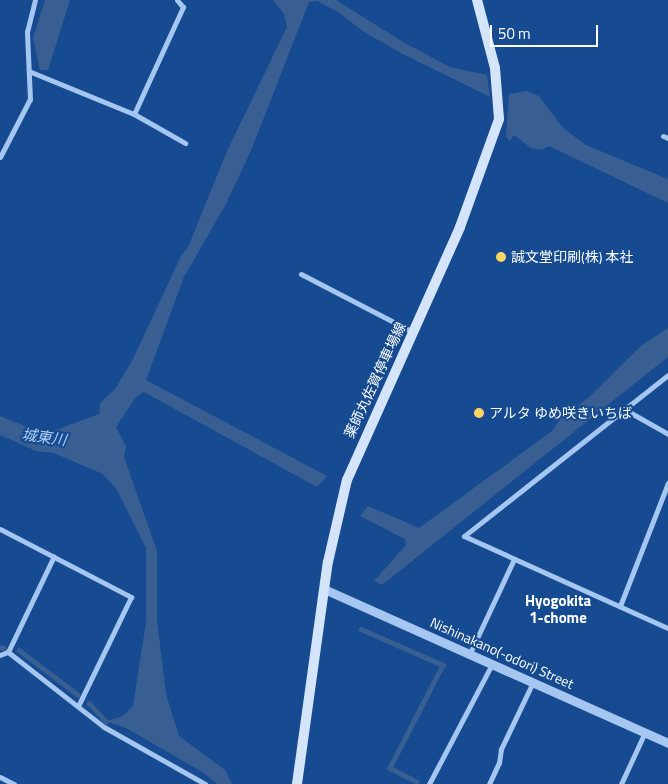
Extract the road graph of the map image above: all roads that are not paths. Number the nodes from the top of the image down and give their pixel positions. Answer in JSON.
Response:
{"nodes":[{"id":1,"x":36,"y":0,"type":"edge"},
{"id":2,"x":177,"y":0,"type":"edge"},
{"id":3,"x":477,"y":0,"type":"edge"},
{"id":4,"x":31,"y":72,"type":"junction"},
{"id":5,"x":134,"y":114,"type":"junction"},
{"id":6,"x":185,"y":143,"type":"dead end"},
{"id":7,"x":0,"y":157,"type":"edge"},
{"id":8,"x":301,"y":274,"type":"dead end"},
{"id":9,"x":413,"y":332,"type":"junction"},
{"id":10,"x":668,"y":375,"type":"edge"},
{"id":11,"x":624,"y":409,"type":"junction"},
{"id":12,"x":668,"y":434,"type":"edge"},
{"id":13,"x":668,"y":483,"type":"edge"},
{"id":14,"x":0,"y":530,"type":"edge"},
{"id":15,"x":54,"y":556,"type":"junction"},
{"id":16,"x":514,"y":559,"type":"junction"},
{"id":17,"x":324,"y":589,"type":"junction"},
{"id":18,"x":620,"y":606,"type":"junction"},
{"id":19,"x":668,"y":628,"type":"edge"},
{"id":20,"x":8,"y":652,"type":"junction"},
{"id":21,"x":470,"y":654,"type":"junction"},
{"id":22,"x":0,"y":655,"type":"edge"},
{"id":23,"x":492,"y":664,"type":"junction"},
{"id":24,"x":533,"y":682,"type":"junction"},
{"id":25,"x":78,"y":706,"type":"junction"},
{"id":26,"x":645,"y":732,"type":"junction"},
{"id":27,"x":668,"y":743,"type":"edge"},
{"id":28,"x":0,"y":777,"type":"edge"},
{"id":29,"x":431,"y":783,"type":"edge"},
{"id":30,"x":14,"y":784,"type":"edge"},
{"id":31,"x":205,"y":784,"type":"edge"},
{"id":32,"x":297,"y":784,"type":"edge"},
{"id":33,"x":489,"y":784,"type":"edge"},
{"id":34,"x":622,"y":784,"type":"edge"}],
"edges":[{"from":1,"to":4,"type":"street"},
{"from":2,"to":5,"type":"street"},
{"from":3,"to":9,"type":"main road","name":"薬師丸佐賀停車場線"},
{"from":4,"to":5,"type":"street"},
{"from":4,"to":7,"type":"street"},
{"from":5,"to":6,"type":"street"},
{"from":8,"to":9,"type":"street"},
{"from":9,"to":17,"type":"main road","name":"薬師丸佐賀停車場線"},
{"from":10,"to":11,"type":"street"},
{"from":11,"to":12,"type":"street"},
{"from":11,"to":16,"type":"street"},
{"from":13,"to":18,"type":"street"},
{"from":14,"to":15,"type":"street"},
{"from":15,"to":20,"type":"street"},
{"from":15,"to":25,"type":"street"},
{"from":16,"to":18,"type":"street"},
{"from":16,"to":21,"type":"street"},
{"from":17,"to":21,"type":"street","name":"Nishinakano(-odori) Street"},
{"from":17,"to":32,"type":"main road","name":"薬師丸佐賀停車場線"},
{"from":18,"to":19,"type":"street"},
{"from":20,"to":22,"type":"street"},
{"from":20,"to":25,"type":"street"},
{"from":21,"to":23,"type":"street","name":"Nishinakano(-odori) Street"},
{"from":23,"to":24,"type":"street","name":"Nishinakano(-odori) Street"},
{"from":23,"to":29,"type":"street"},
{"from":24,"to":26,"type":"street","name":"Nishinakano(-odori) Street"},
{"from":24,"to":33,"type":"street"},
{"from":25,"to":31,"type":"street"},
{"from":26,"to":27,"type":"street","name":"Nishinakano(-odori) Street"},
{"from":26,"to":34,"type":"street"},
{"from":28,"to":30,"type":"street"}]}
